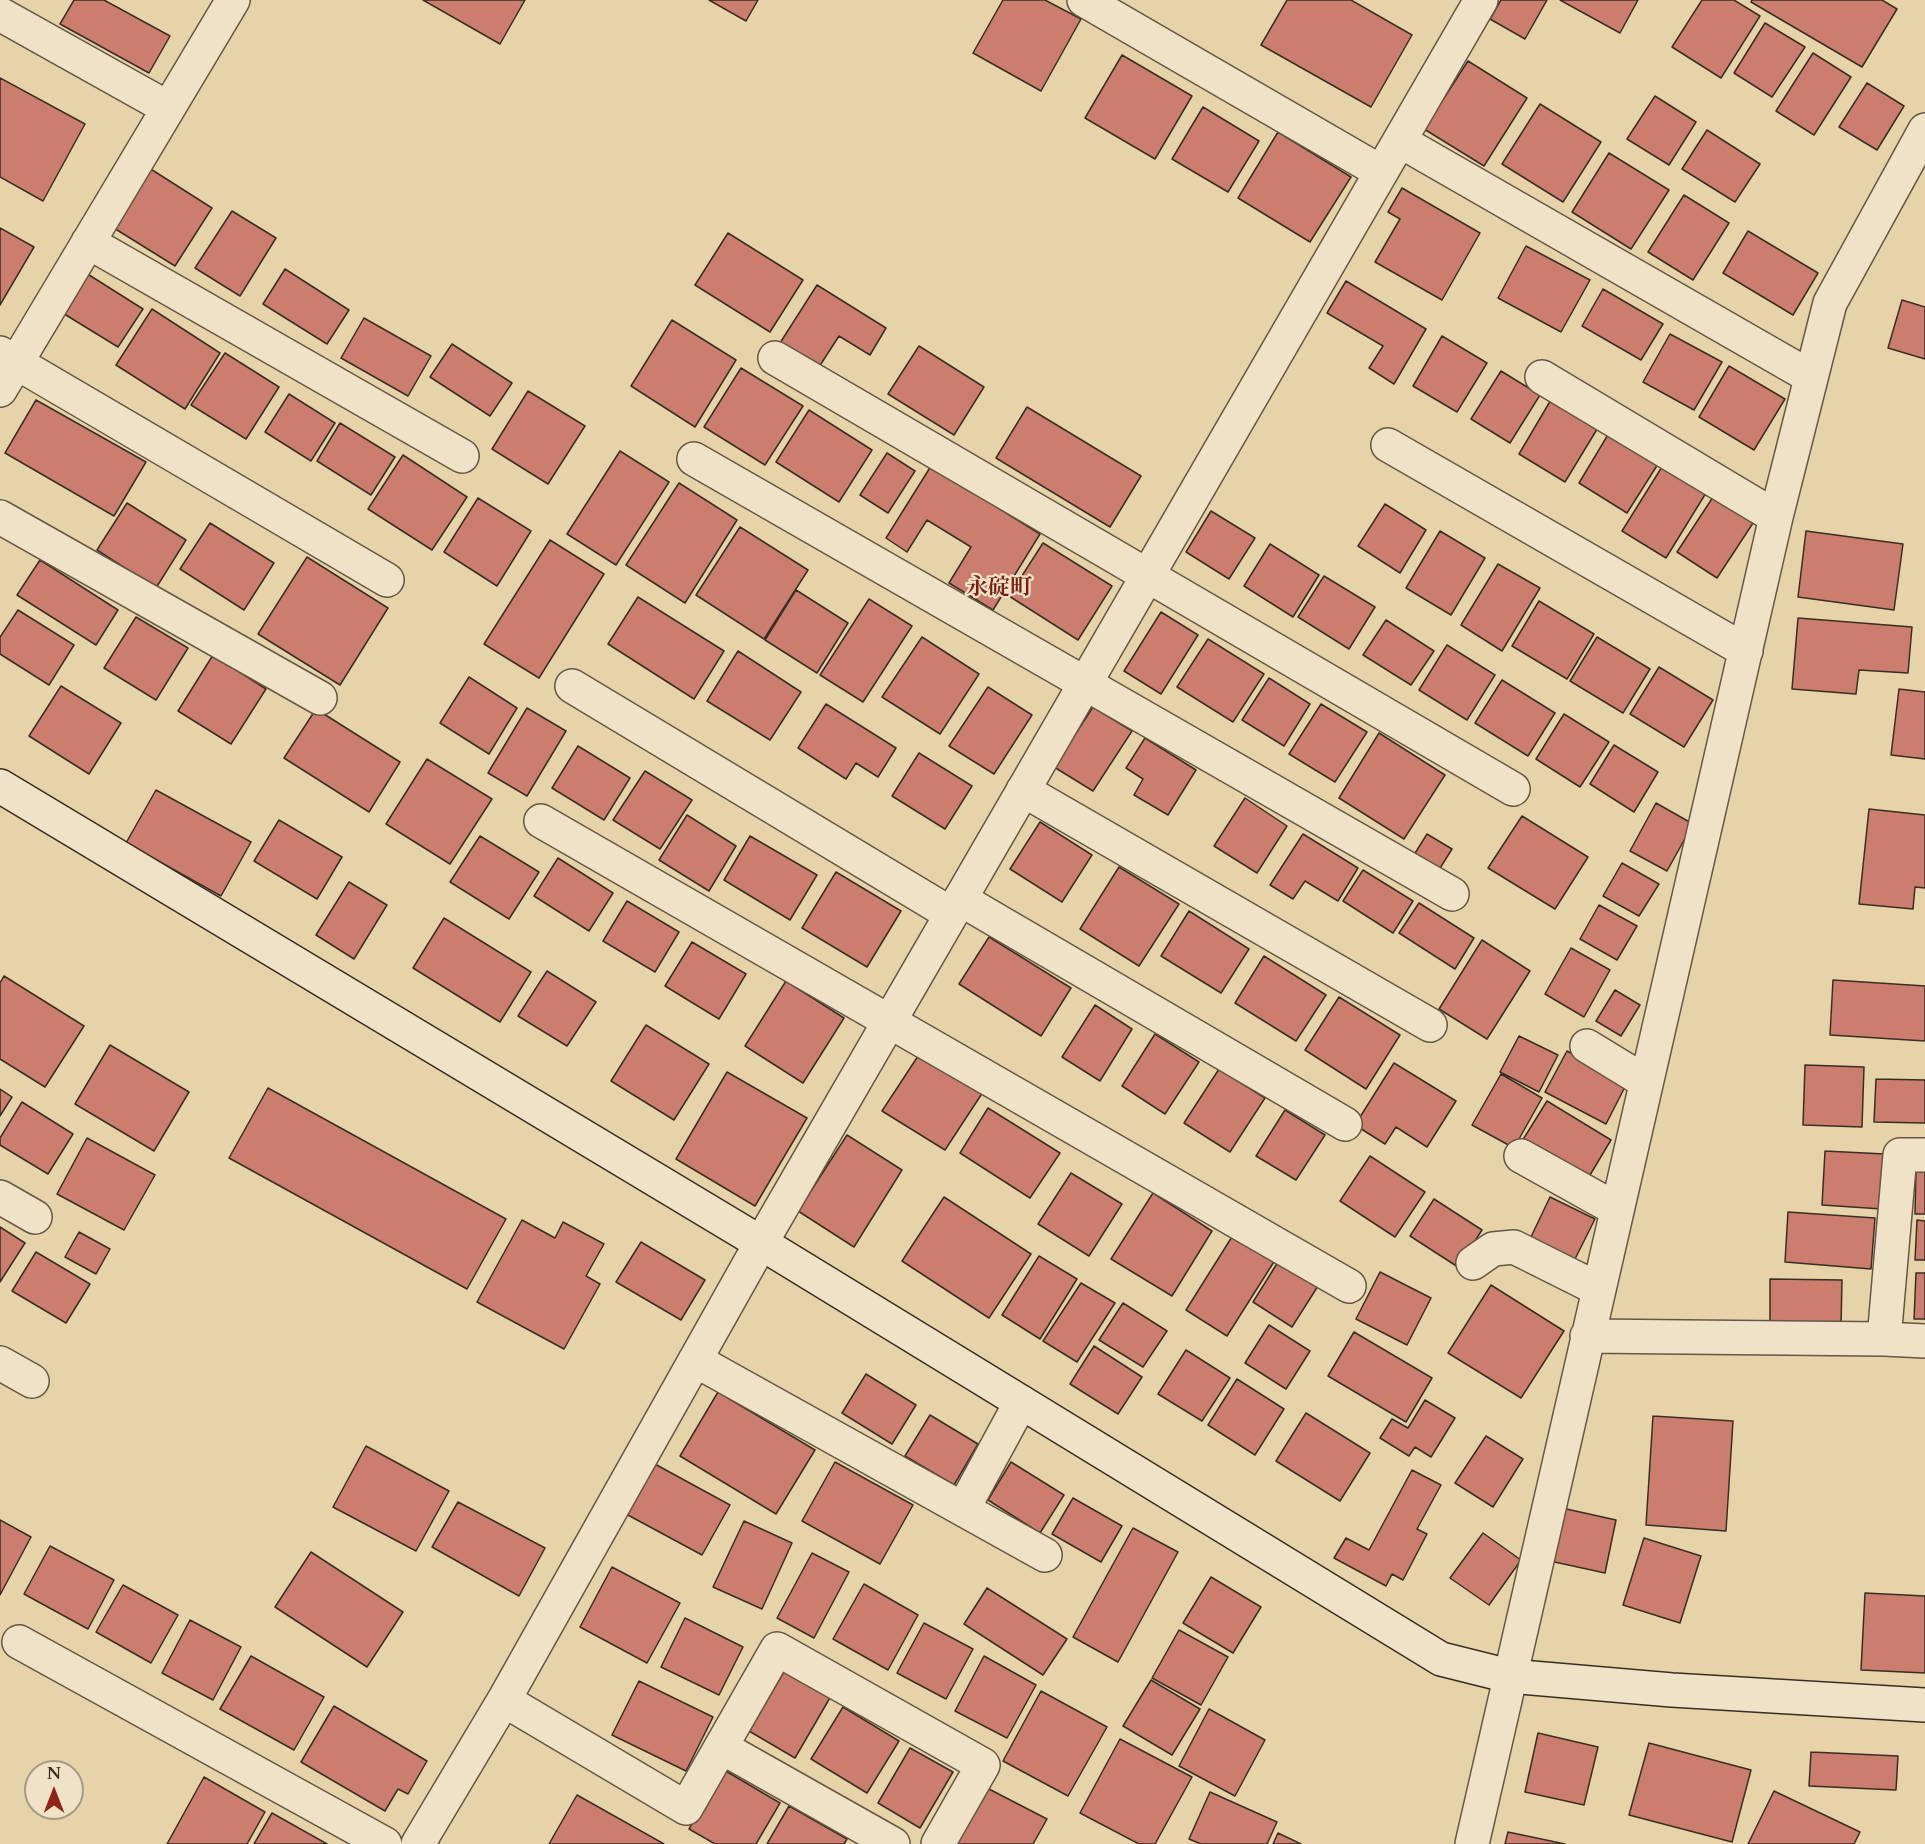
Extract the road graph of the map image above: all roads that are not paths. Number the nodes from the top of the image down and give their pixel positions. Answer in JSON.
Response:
{"nodes":[{"id":1,"x":233,"y":0,"type":"edge"},
{"id":2,"x":1084,"y":0,"type":"edge"},
{"id":3,"x":1481,"y":0,"type":"edge"},
{"id":4,"x":0,"y":14,"type":"edge"},
{"id":5,"x":168,"y":108,"type":"junction"},
{"id":6,"x":1925,"y":130,"type":"edge"},
{"id":7,"x":1400,"y":141,"type":"junction"},
{"id":8,"x":1382,"y":171,"type":"junction"},
{"id":9,"x":88,"y":242,"type":"junction"},
{"id":10,"x":775,"y":358,"type":"dead end"},
{"id":11,"x":5,"y":369,"type":"edge"},
{"id":12,"x":1542,"y":377,"type":"dead end"},
{"id":13,"x":1812,"y":377,"type":"junction"},
{"id":14,"x":1388,"y":445,"type":"dead end"},
{"id":15,"x":462,"y":456,"type":"dead end"},
{"id":16,"x":694,"y":459,"type":"dead end"},
{"id":17,"x":0,"y":517,"type":"edge"},
{"id":18,"x":1776,"y":518,"type":"junction"},
{"id":19,"x":1147,"y":576,"type":"junction"},
{"id":20,"x":387,"y":580,"type":"dead end"},
{"id":21,"x":1746,"y":651,"type":"junction"},
{"id":22,"x":1085,"y":684,"type":"junction"},
{"id":23,"x":572,"y":686,"type":"dead end"},
{"id":24,"x":320,"y":698,"type":"dead end"},
{"id":25,"x":0,"y":786,"type":"edge"},
{"id":26,"x":1512,"y":789,"type":"dead end"},
{"id":27,"x":1023,"y":790,"type":"junction"},
{"id":28,"x":541,"y":821,"type":"dead end"},
{"id":29,"x":1452,"y":894,"type":"dead end"},
{"id":30,"x":956,"y":906,"type":"junction"},
{"id":31,"x":889,"y":1021,"type":"junction"},
{"id":32,"x":1430,"y":1025,"type":"dead end"},
{"id":33,"x":1587,"y":1046,"type":"dead end"},
{"id":34,"x":1646,"y":1082,"type":"junction"},
{"id":35,"x":1345,"y":1124,"type":"dead end"},
{"id":36,"x":1925,"y":1155,"type":"edge"},
{"id":37,"x":1521,"y":1156,"type":"dead end"},
{"id":38,"x":0,"y":1197,"type":"edge"},
{"id":39,"x":1616,"y":1209,"type":"junction"},
{"id":40,"x":35,"y":1217,"type":"dead end"},
{"id":41,"x":760,"y":1243,"type":"junction"},
{"id":42,"x":1473,"y":1263,"type":"dead end"},
{"id":43,"x":1349,"y":1286,"type":"dead end"},
{"id":44,"x":1598,"y":1290,"type":"junction"},
{"id":45,"x":1587,"y":1336,"type":"junction"},
{"id":46,"x":1884,"y":1339,"type":"junction"},
{"id":47,"x":1925,"y":1341,"type":"edge"},
{"id":48,"x":695,"y":1360,"type":"junction"},
{"id":49,"x":0,"y":1363,"type":"edge"},
{"id":50,"x":32,"y":1381,"type":"dead end"},
{"id":51,"x":1021,"y":1402,"type":"junction"},
{"id":52,"x":963,"y":1509,"type":"junction"},
{"id":53,"x":1045,"y":1555,"type":"dead end"},
{"id":54,"x":19,"y":1642,"type":"dead end"},
{"id":55,"x":1509,"y":1676,"type":"junction"},
{"id":56,"x":504,"y":1700,"type":"junction"},
{"id":57,"x":1925,"y":1705,"type":"edge"},
{"id":58,"x":721,"y":1747,"type":"junction"},
{"id":59,"x":386,"y":1844,"type":"edge"},
{"id":60,"x":418,"y":1844,"type":"edge"},
{"id":61,"x":893,"y":1844,"type":"edge"},
{"id":62,"x":938,"y":1844,"type":"edge"},
{"id":63,"x":1472,"y":1844,"type":"edge"}],
"edges":[{"from":1,"to":5,"type":"street"},
{"from":2,"to":8,"type":"street"},
{"from":3,"to":7,"type":"street"},
{"from":4,"to":5,"type":"street"},
{"from":5,"to":9,"type":"street"},
{"from":6,"to":13,"type":"street"},
{"from":7,"to":8,"type":"street"},
{"from":7,"to":13,"type":"street"},
{"from":8,"to":19,"type":"street"},
{"from":9,"to":11,"type":"street"},
{"from":9,"to":15,"type":"street"},
{"from":10,"to":19,"type":"street"},
{"from":11,"to":20,"type":"street"},
{"from":12,"to":18,"type":"street"},
{"from":13,"to":18,"type":"street"},
{"from":14,"to":21,"type":"street"},
{"from":16,"to":22,"type":"street"},
{"from":17,"to":24,"type":"street"},
{"from":18,"to":21,"type":"street"},
{"from":19,"to":22,"type":"street"},
{"from":19,"to":26,"type":"street"},
{"from":21,"to":34,"type":"street"},
{"from":22,"to":27,"type":"street"},
{"from":22,"to":29,"type":"street"},
{"from":23,"to":30,"type":"street"},
{"from":25,"to":41,"type":"street"},
{"from":27,"to":30,"type":"street"},
{"from":27,"to":32,"type":"street"},
{"from":28,"to":31,"type":"street"},
{"from":30,"to":31,"type":"street"},
{"from":30,"to":35,"type":"street"},
{"from":31,"to":41,"type":"street"},
{"from":31,"to":43,"type":"street"},
{"from":33,"to":34,"type":"street"},
{"from":34,"to":39,"type":"street"},
{"from":36,"to":46,"type":"street"},
{"from":37,"to":39,"type":"street"},
{"from":38,"to":40,"type":"street"},
{"from":39,"to":44,"type":"street"},
{"from":41,"to":48,"type":"street"},
{"from":41,"to":51,"type":"street"},
{"from":42,"to":44,"type":"street"},
{"from":44,"to":45,"type":"street"},
{"from":45,"to":46,"type":"street"},
{"from":45,"to":55,"type":"street"},
{"from":46,"to":47,"type":"street"},
{"from":48,"to":52,"type":"street"},
{"from":48,"to":56,"type":"street"},
{"from":49,"to":50,"type":"street"},
{"from":51,"to":52,"type":"street"},
{"from":51,"to":55,"type":"street"},
{"from":52,"to":53,"type":"street"},
{"from":54,"to":59,"type":"street"},
{"from":55,"to":57,"type":"street"},
{"from":55,"to":63,"type":"street"},
{"from":56,"to":58,"type":"street"},
{"from":56,"to":60,"type":"street"},
{"from":58,"to":61,"type":"street"},
{"from":58,"to":62,"type":"street"}]}
